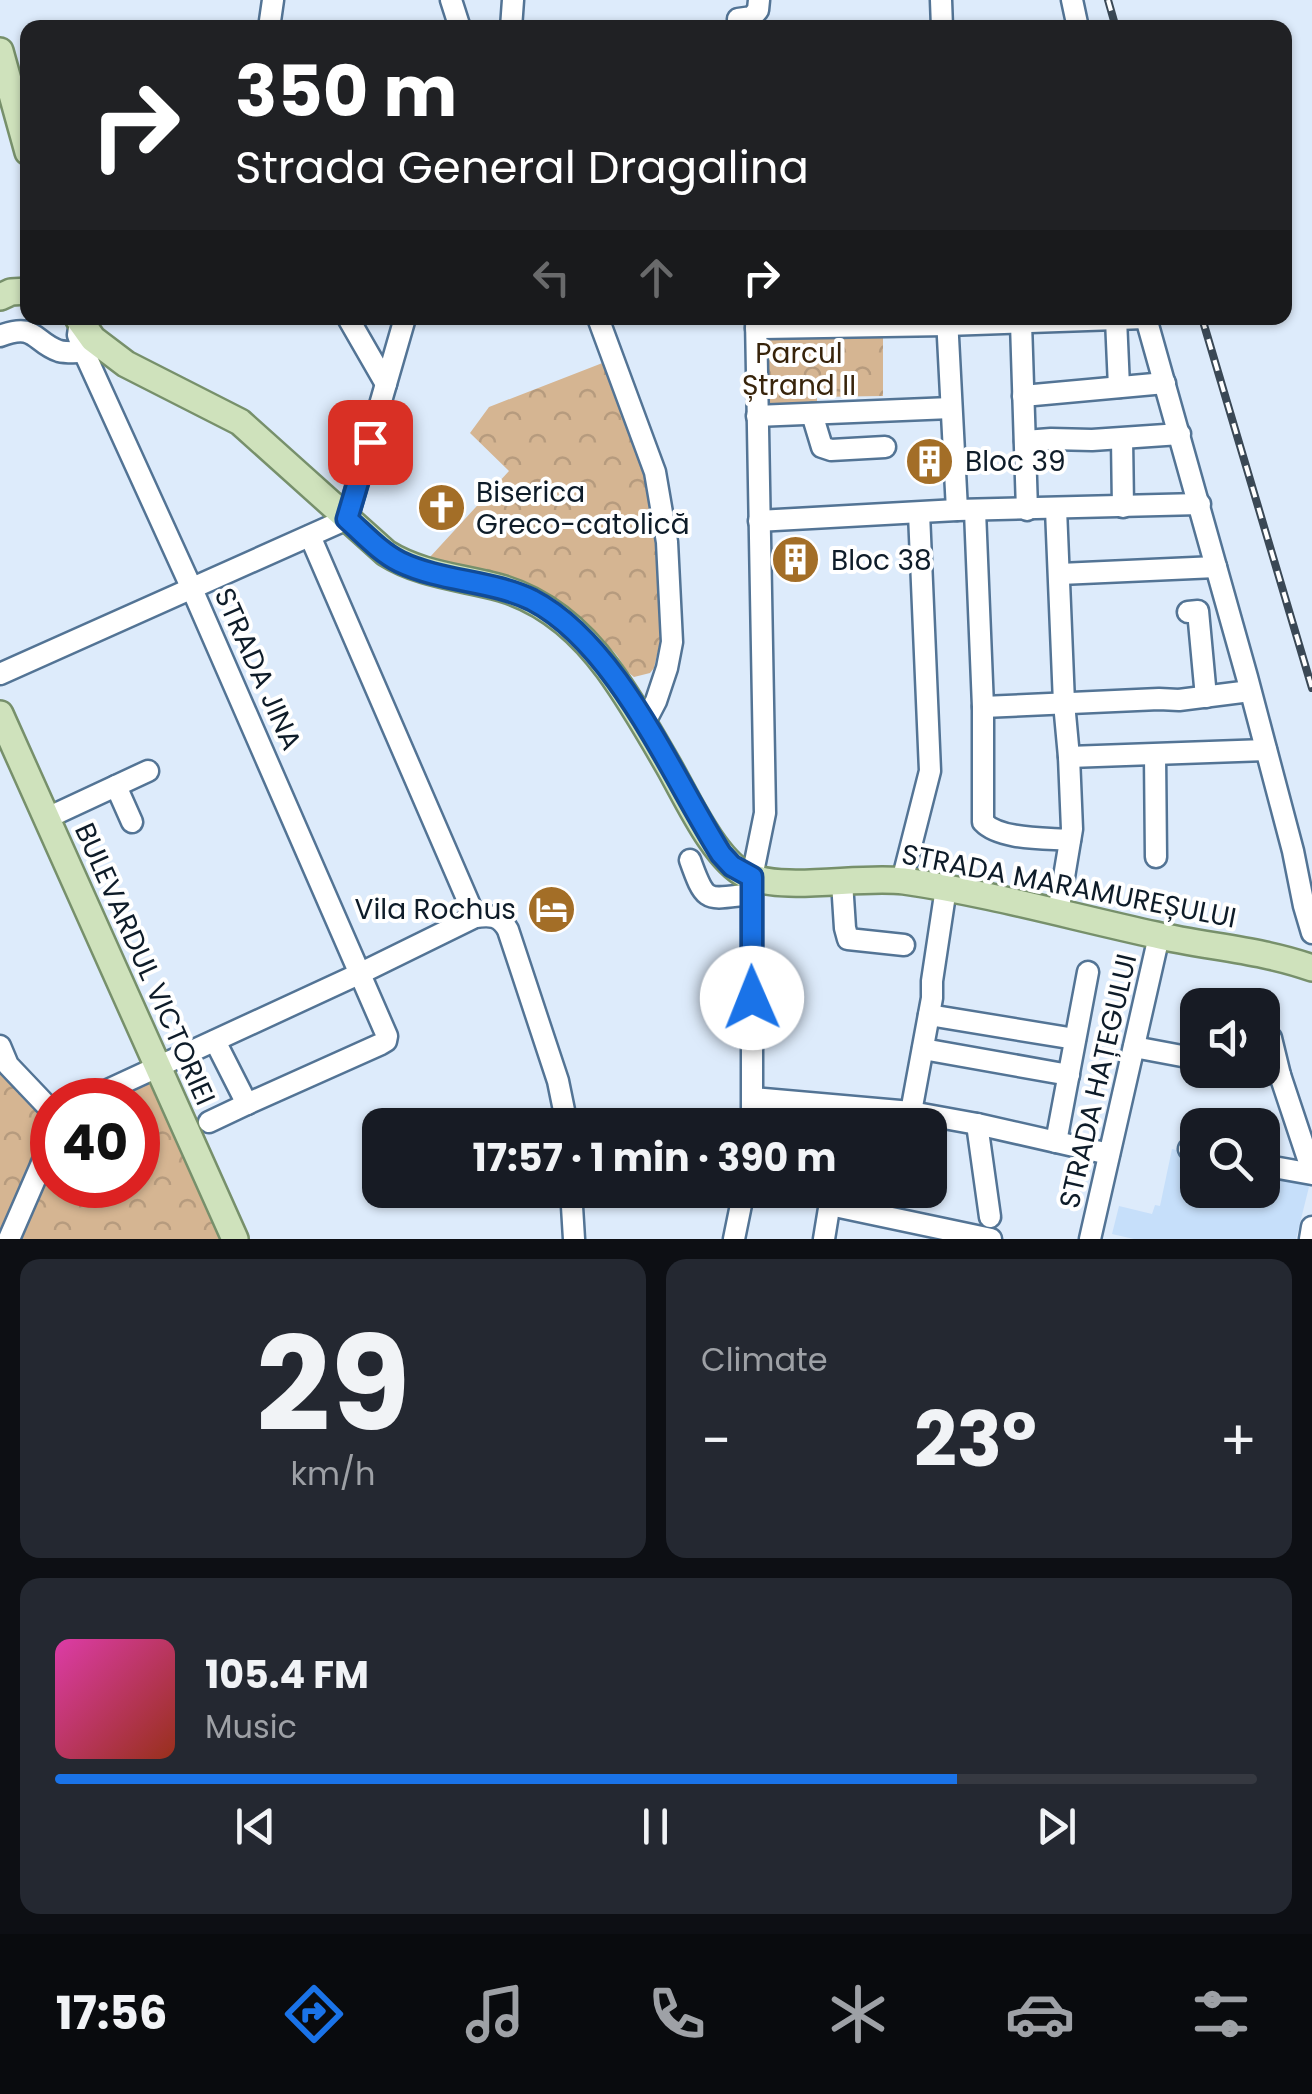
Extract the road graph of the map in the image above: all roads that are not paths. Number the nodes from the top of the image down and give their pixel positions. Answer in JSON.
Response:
{"nodes":[{"id":1,"x":758,"y":0,"type":"edge"},
{"id":2,"x":738,"y":15,"type":"edge"},
{"id":3,"x":0,"y":51,"type":"edge"},
{"id":4,"x":20,"y":123,"type":"edge"},
{"id":5,"x":79,"y":325,"type":"edge"},
{"id":6,"x":83,"y":325,"type":"edge"},
{"id":7,"x":352,"y":325,"type":"edge"},
{"id":8,"x":403,"y":325,"type":"edge"},
{"id":9,"x":601,"y":325,"type":"edge"},
{"id":10,"x":756,"y":325,"type":"edge"},
{"id":11,"x":947,"y":325,"type":"edge"},
{"id":12,"x":1022,"y":325,"type":"edge"},
{"id":13,"x":1116,"y":325,"type":"edge"},
{"id":14,"x":1147,"y":325,"type":"edge"},
{"id":15,"x":0,"y":336,"type":"edge"},
{"id":16,"x":84,"y":352,"type":"junction"},
{"id":17,"x":126,"y":364,"type":"junction"},
{"id":18,"x":1165,"y":383,"type":"junction"},
{"id":19,"x":386,"y":384,"type":"junction"},
{"id":20,"x":1118,"y":386,"type":"junction"},
{"id":21,"x":100,"y":388,"type":"junction"},
{"id":22,"x":1024,"y":396,"type":"junction"},
{"id":23,"x":951,"y":408,"type":"junction"},
{"id":24,"x":812,"y":414,"type":"junction"},
{"id":25,"x":757,"y":416,"type":"junction"},
{"id":26,"x":1180,"y":434,"type":"junction"},
{"id":27,"x":1122,"y":439,"type":"junction"},
{"id":28,"x":1025,"y":441,"type":"junction"},
{"id":29,"x":885,"y":447,"type":"dead end"},
{"id":30,"x":1200,"y":504,"type":"junction"},
{"id":31,"x":1124,"y":507,"type":"junction"},
{"id":32,"x":1056,"y":509,"type":"junction"},
{"id":33,"x":966,"y":510,"type":"junction"},
{"id":34,"x":1027,"y":510,"type":"junction"},
{"id":35,"x":919,"y":514,"type":"junction"},
{"id":36,"x":347,"y":519,"type":"junction"},
{"id":37,"x":759,"y":520,"type":"junction"},
{"id":38,"x":310,"y":536,"type":"junction"},
{"id":39,"x":1216,"y":567,"type":"junction"},
{"id":40,"x":1060,"y":574,"type":"junction"},
{"id":41,"x":192,"y":588,"type":"junction"},
{"id":42,"x":1192,"y":624,"type":"dead end"},
{"id":43,"x":668,"y":668,"type":"junction"},
{"id":44,"x":0,"y":674,"type":"edge"},
{"id":45,"x":622,"y":690,"type":"junction"},
{"id":46,"x":1250,"y":691,"type":"junction"},
{"id":47,"x":1206,"y":697,"type":"junction"},
{"id":48,"x":1064,"y":704,"type":"junction"},
{"id":49,"x":982,"y":707,"type":"junction"},
{"id":50,"x":0,"y":714,"type":"edge"},
{"id":51,"x":644,"y":724,"type":"junction"},
{"id":52,"x":1266,"y":750,"type":"junction"},
{"id":53,"x":1155,"y":755,"type":"junction"},
{"id":54,"x":1069,"y":757,"type":"junction"},
{"id":55,"x":148,"y":771,"type":"dead end"},
{"id":56,"x":116,"y":786,"type":"junction"},
{"id":57,"x":46,"y":818,"type":"junction"},
{"id":58,"x":132,"y":822,"type":"dead end"},
{"id":59,"x":1070,"y":840,"type":"junction"},
{"id":60,"x":1156,"y":857,"type":"dead end"},
{"id":61,"x":690,"y":860,"type":"dead end"},
{"id":62,"x":902,"y":881,"type":"junction"},
{"id":63,"x":842,"y":882,"type":"junction"},
{"id":64,"x":752,"y":885,"type":"junction"},
{"id":65,"x":946,"y":888,"type":"junction"},
{"id":66,"x":1058,"y":914,"type":"junction"},
{"id":67,"x":475,"y":917,"type":"junction"},
{"id":68,"x":1159,"y":936,"type":"junction"},
{"id":69,"x":904,"y":945,"type":"dead end"},
{"id":70,"x":1304,"y":948,"type":"edge"},
{"id":71,"x":1088,"y":972,"type":"dead end"},
{"id":72,"x":362,"y":973,"type":"junction"},
{"id":73,"x":929,"y":1015,"type":"junction"},
{"id":74,"x":1076,"y":1039,"type":"junction"},
{"id":75,"x":215,"y":1041,"type":"junction"},
{"id":76,"x":0,"y":1046,"type":"edge"},
{"id":77,"x":1134,"y":1048,"type":"junction"},
{"id":78,"x":923,"y":1049,"type":"junction"},
{"id":79,"x":1180,"y":1056,"type":"edge"},
{"id":80,"x":159,"y":1068,"type":"junction"},
{"id":81,"x":1068,"y":1075,"type":"junction"},
{"id":82,"x":1280,"y":1075,"type":"edge"},
{"id":83,"x":136,"y":1078,"type":"edge"},
{"id":84,"x":30,"y":1087,"type":"edge"},
{"id":85,"x":753,"y":1098,"type":"junction"},
{"id":86,"x":247,"y":1104,"type":"junction"},
{"id":87,"x":564,"y":1108,"type":"edge"},
{"id":88,"x":753,"y":1108,"type":"edge"},
{"id":89,"x":807,"y":1108,"type":"edge"},
{"id":90,"x":914,"y":1108,"type":"edge"},
{"id":91,"x":210,"y":1122,"type":"dead end"},
{"id":92,"x":947,"y":1122,"type":"edge"},
{"id":93,"x":977,"y":1124,"type":"junction"},
{"id":94,"x":1056,"y":1142,"type":"junction"},
{"id":95,"x":1110,"y":1154,"type":"junction"},
{"id":96,"x":1280,"y":1168,"type":"edge"},
{"id":97,"x":1312,"y":1172,"type":"edge"},
{"id":98,"x":30,"y":1191,"type":"edge"},
{"id":99,"x":572,"y":1208,"type":"edge"},
{"id":100,"x":740,"y":1208,"type":"edge"},
{"id":101,"x":829,"y":1208,"type":"edge"},
{"id":102,"x":873,"y":1208,"type":"edge"},
{"id":103,"x":990,"y":1217,"type":"dead end"},
{"id":104,"x":1312,"y":1227,"type":"edge"},
{"id":105,"x":9,"y":1239,"type":"edge"},
{"id":106,"x":236,"y":1239,"type":"edge"},
{"id":107,"x":574,"y":1239,"type":"edge"},
{"id":108,"x":734,"y":1239,"type":"edge"},
{"id":109,"x":824,"y":1239,"type":"edge"},
{"id":110,"x":991,"y":1239,"type":"edge"},
{"id":111,"x":1090,"y":1239,"type":"edge"},
{"id":112,"x":1310,"y":1239,"type":"edge"}],
"edges":[{"from":1,"to":2,"type":"street"},
{"from":3,"to":4,"type":"main road"},
{"from":5,"to":16,"type":"street","name":"STRADA JINA"},
{"from":6,"to":17,"type":"main road"},
{"from":7,"to":19,"type":"street"},
{"from":8,"to":19,"type":"street"},
{"from":9,"to":43,"type":"street"},
{"from":10,"to":25,"type":"street"},
{"from":11,"to":23,"type":"street"},
{"from":12,"to":22,"type":"street"},
{"from":13,"to":20,"type":"street"},
{"from":14,"to":18,"type":"street"},
{"from":15,"to":16,"type":"street"},
{"from":16,"to":21,"type":"street","name":"STRADA JINA"},
{"from":17,"to":21,"type":"street"},
{"from":17,"to":36,"type":"main road"},
{"from":18,"to":20,"type":"street"},
{"from":18,"to":26,"type":"street"},
{"from":19,"to":36,"type":"street"},
{"from":20,"to":22,"type":"street"},
{"from":21,"to":41,"type":"street","name":"STRADA JINA"},
{"from":22,"to":28,"type":"street"},
{"from":23,"to":24,"type":"street"},
{"from":23,"to":33,"type":"street"},
{"from":24,"to":25,"type":"street"},
{"from":24,"to":29,"type":"street"},
{"from":25,"to":37,"type":"street"},
{"from":26,"to":27,"type":"street"},
{"from":26,"to":30,"type":"street"},
{"from":27,"to":28,"type":"street"},
{"from":27,"to":31,"type":"street"},
{"from":28,"to":34,"type":"street"},
{"from":30,"to":31,"type":"street"},
{"from":30,"to":39,"type":"street"},
{"from":31,"to":32,"type":"street"},
{"from":32,"to":34,"type":"street"},
{"from":32,"to":40,"type":"street"},
{"from":33,"to":34,"type":"street"},
{"from":33,"to":35,"type":"street"},
{"from":33,"to":49,"type":"street"},
{"from":35,"to":37,"type":"street"},
{"from":35,"to":62,"type":"street"},
{"from":36,"to":38,"type":"street"},
{"from":36,"to":45,"type":"main road"},
{"from":37,"to":64,"type":"street"},
{"from":38,"to":41,"type":"street"},
{"from":38,"to":67,"type":"street"},
{"from":39,"to":40,"type":"street"},
{"from":39,"to":46,"type":"street"},
{"from":40,"to":48,"type":"street"},
{"from":41,"to":44,"type":"street"},
{"from":41,"to":72,"type":"street","name":"STRADA JINA"},
{"from":42,"to":47,"type":"street"},
{"from":43,"to":45,"type":"street"},
{"from":43,"to":51,"type":"street"},
{"from":45,"to":51,"type":"main road"},
{"from":46,"to":47,"type":"street"},
{"from":46,"to":52,"type":"street"},
{"from":47,"to":48,"type":"street"},
{"from":48,"to":49,"type":"street"},
{"from":48,"to":54,"type":"street"},
{"from":49,"to":59,"type":"street"},
{"from":50,"to":57,"type":"main road","name":"BULEVARDUL VICTORIEI"},
{"from":51,"to":64,"type":"main road"},
{"from":52,"to":53,"type":"street"},
{"from":52,"to":70,"type":"street"},
{"from":53,"to":54,"type":"street"},
{"from":53,"to":60,"type":"street"},
{"from":54,"to":59,"type":"street"},
{"from":55,"to":56,"type":"street"},
{"from":56,"to":57,"type":"street"},
{"from":56,"to":58,"type":"street"},
{"from":57,"to":80,"type":"main road","name":"BULEVARDUL VICTORIEI"},
{"from":59,"to":66,"type":"street"},
{"from":61,"to":64,"type":"street"},
{"from":62,"to":63,"type":"main road","name":"STRADA MARAMUREȘULUI"},
{"from":62,"to":65,"type":"main road","name":"STRADA MARAMUREȘULUI"},
{"from":63,"to":64,"type":"main road","name":"STRADA MARAMUREȘULUI"},
{"from":63,"to":69,"type":"street"},
{"from":64,"to":85,"type":"street"},
{"from":65,"to":66,"type":"main road","name":"STRADA MARAMUREȘULUI"},
{"from":65,"to":73,"type":"street"},
{"from":66,"to":68,"type":"main road","name":"STRADA MARAMUREȘULUI"},
{"from":67,"to":72,"type":"street"},
{"from":67,"to":87,"type":"street"},
{"from":68,"to":70,"type":"main road","name":"STRADA MARAMUREȘULUI"},
{"from":68,"to":77,"type":"street","name":"STRADA HAȚEGULUI"},
{"from":71,"to":74,"type":"street"},
{"from":72,"to":75,"type":"street"},
{"from":72,"to":86,"type":"street","name":"STRADA JINA"},
{"from":73,"to":74,"type":"street"},
{"from":73,"to":78,"type":"street"},
{"from":74,"to":81,"type":"street"},
{"from":75,"to":80,"type":"street"},
{"from":75,"to":86,"type":"street"},
{"from":76,"to":84,"type":"street"},
{"from":77,"to":79,"type":"street"},
{"from":77,"to":95,"type":"street","name":"STRADA HAȚEGULUI"},
{"from":78,"to":81,"type":"street"},
{"from":78,"to":90,"type":"street"},
{"from":80,"to":83,"type":"street"},
{"from":80,"to":106,"type":"main road","name":"BULEVARDUL VICTORIEI"},
{"from":81,"to":94,"type":"street"},
{"from":82,"to":97,"type":"street"},
{"from":85,"to":88,"type":"street"},
{"from":85,"to":89,"type":"street"},
{"from":86,"to":91,"type":"street"},
{"from":92,"to":93,"type":"street"},
{"from":93,"to":94,"type":"street"},
{"from":93,"to":103,"type":"street"},
{"from":94,"to":95,"type":"street"},
{"from":95,"to":111,"type":"street","name":"STRADA HAȚEGULUI"},
{"from":96,"to":97,"type":"street"},
{"from":98,"to":105,"type":"street"},
{"from":99,"to":107,"type":"street"},
{"from":100,"to":108,"type":"street"},
{"from":101,"to":109,"type":"street"},
{"from":102,"to":110,"type":"street"},
{"from":104,"to":112,"type":"street"}]}
